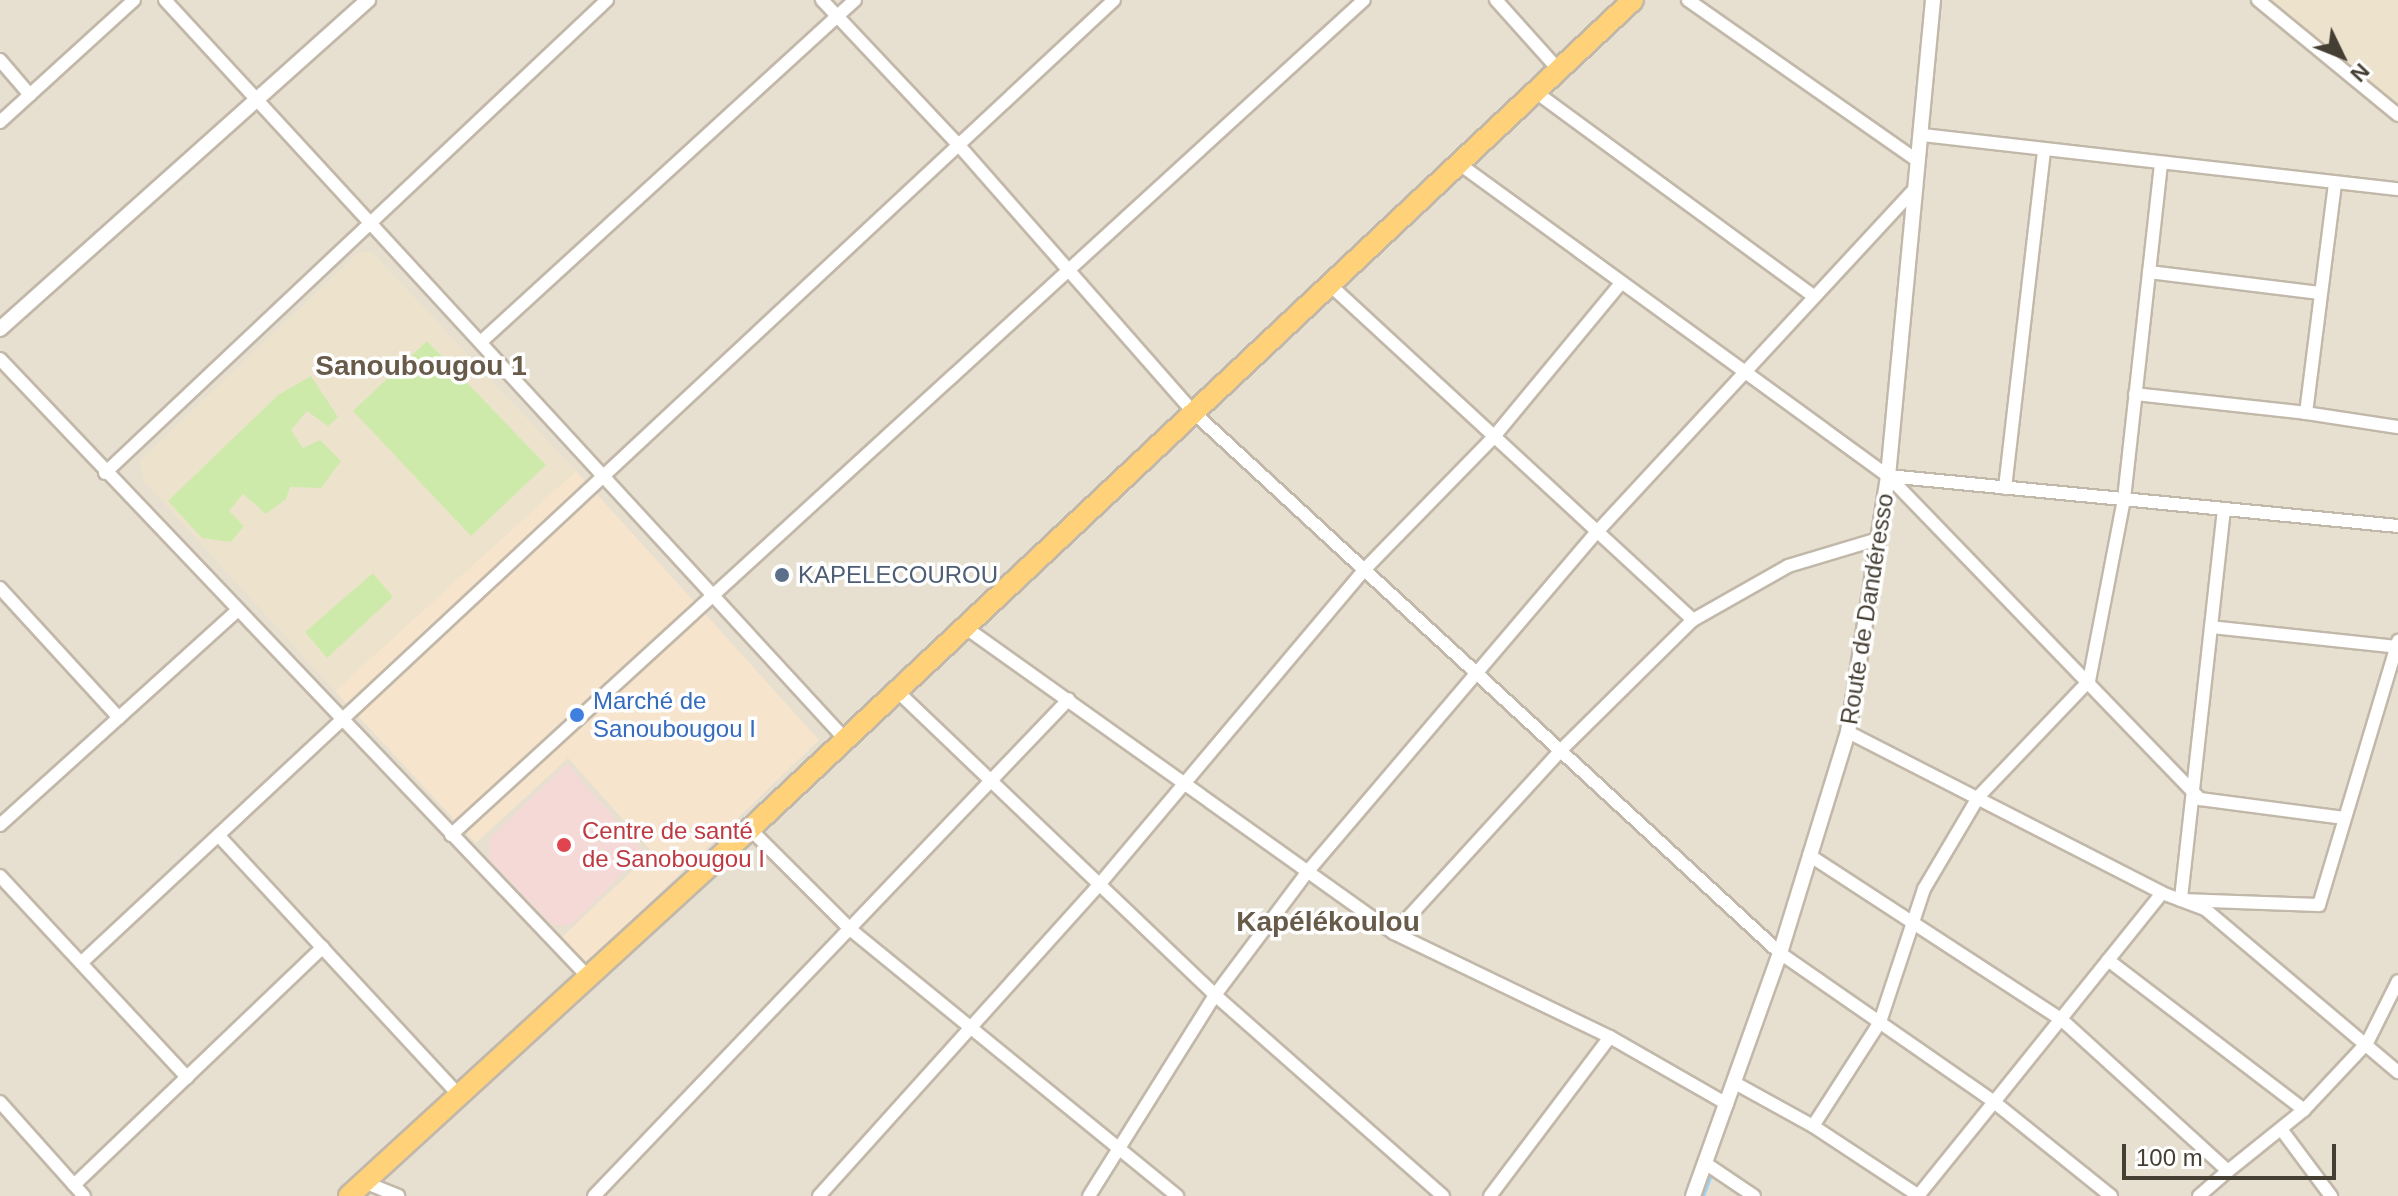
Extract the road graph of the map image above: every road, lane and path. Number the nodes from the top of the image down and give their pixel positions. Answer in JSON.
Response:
{"nodes":[{"id":1,"x":134,"y":0,"type":"edge"},
{"id":2,"x":165,"y":0,"type":"edge"},
{"id":3,"x":368,"y":0,"type":"edge"},
{"id":4,"x":607,"y":0,"type":"edge"},
{"id":5,"x":822,"y":0,"type":"edge"},
{"id":6,"x":855,"y":0,"type":"edge"},
{"id":7,"x":1114,"y":0,"type":"edge"},
{"id":8,"x":1364,"y":0,"type":"edge"},
{"id":9,"x":1496,"y":0,"type":"edge"},
{"id":10,"x":1633,"y":0,"type":"edge"},
{"id":11,"x":1688,"y":0,"type":"edge"},
{"id":12,"x":1933,"y":0,"type":"edge"},
{"id":13,"x":2258,"y":0,"type":"edge"},
{"id":14,"x":837,"y":16,"type":"junction"},
{"id":15,"x":0,"y":60,"type":"edge"},
{"id":16,"x":1558,"y":69,"type":"junction"},
{"id":17,"x":1533,"y":90,"type":"junction"},
{"id":18,"x":30,"y":95,"type":"junction"},
{"id":19,"x":259,"y":99,"type":"junction"},
{"id":20,"x":2398,"y":115,"type":"edge"},
{"id":21,"x":0,"y":122,"type":"edge"},
{"id":22,"x":1922,"y":135,"type":"junction"},
{"id":23,"x":956,"y":142,"type":"junction"},
{"id":24,"x":2044,"y":150,"type":"junction"},
{"id":25,"x":1918,"y":161,"type":"junction"},
{"id":26,"x":1458,"y":163,"type":"junction"},
{"id":27,"x":2161,"y":164,"type":"junction"},
{"id":28,"x":2335,"y":183,"type":"junction"},
{"id":29,"x":1916,"y":188,"type":"junction"},
{"id":30,"x":2398,"y":189,"type":"edge"},
{"id":31,"x":371,"y":222,"type":"junction"},
{"id":32,"x":1066,"y":269,"type":"junction"},
{"id":33,"x":2149,"y":272,"type":"junction"},
{"id":34,"x":1328,"y":283,"type":"junction"},
{"id":35,"x":1620,"y":284,"type":"junction"},
{"id":36,"x":2320,"y":293,"type":"junction"},
{"id":37,"x":1812,"y":295,"type":"junction"},
{"id":38,"x":0,"y":329,"type":"edge"},
{"id":39,"x":483,"y":340,"type":"junction"},
{"id":40,"x":0,"y":359,"type":"edge"},
{"id":41,"x":1742,"y":374,"type":"junction"},
{"id":42,"x":2135,"y":394,"type":"junction"},
{"id":43,"x":1192,"y":411,"type":"junction"},
{"id":44,"x":2306,"y":413,"type":"junction"},
{"id":45,"x":2398,"y":427,"type":"edge"},
{"id":46,"x":1492,"y":439,"type":"junction"},
{"id":47,"x":105,"y":473,"type":"junction"},
{"id":48,"x":603,"y":473,"type":"junction"},
{"id":49,"x":1888,"y":476,"type":"junction"},
{"id":50,"x":2005,"y":488,"type":"junction"},
{"id":51,"x":2124,"y":499,"type":"junction"},
{"id":52,"x":2224,"y":509,"type":"junction"},
{"id":53,"x":2398,"y":526,"type":"edge"},
{"id":54,"x":1596,"y":533,"type":"junction"},
{"id":55,"x":1878,"y":539,"type":"junction"},
{"id":56,"x":1364,"y":570,"type":"junction"},
{"id":57,"x":0,"y":588,"type":"edge"},
{"id":58,"x":711,"y":595,"type":"junction"},
{"id":59,"x":236,"y":612,"type":"junction"},
{"id":60,"x":1693,"y":620,"type":"junction"},
{"id":61,"x":962,"y":625,"type":"junction"},
{"id":62,"x":2211,"y":627,"type":"junction"},
{"id":63,"x":2398,"y":645,"type":"edge"},
{"id":64,"x":1475,"y":672,"type":"junction"},
{"id":65,"x":2089,"y":681,"type":"junction"},
{"id":66,"x":896,"y":690,"type":"junction"},
{"id":67,"x":1069,"y":699,"type":"junction"},
{"id":68,"x":119,"y":718,"type":"junction"},
{"id":69,"x":341,"y":721,"type":"junction"},
{"id":70,"x":1848,"y":732,"type":"junction"},
{"id":71,"x":844,"y":738,"type":"junction"},
{"id":72,"x":1562,"y":749,"type":"junction"},
{"id":73,"x":1184,"y":780,"type":"junction"},
{"id":74,"x":990,"y":784,"type":"junction"},
{"id":75,"x":2193,"y":791,"type":"junction"},
{"id":76,"x":1979,"y":796,"type":"junction"},
{"id":77,"x":2344,"y":818,"type":"junction"},
{"id":78,"x":0,"y":825,"type":"edge"},
{"id":79,"x":750,"y":829,"type":"junction"},
{"id":80,"x":451,"y":835,"type":"junction"},
{"id":81,"x":219,"y":836,"type":"junction"},
{"id":82,"x":1809,"y":855,"type":"junction"},
{"id":83,"x":1308,"y":871,"type":"junction"},
{"id":84,"x":0,"y":876,"type":"edge"},
{"id":85,"x":1098,"y":886,"type":"junction"},
{"id":86,"x":2162,"y":893,"type":"junction"},
{"id":87,"x":2181,"y":900,"type":"junction"},
{"id":88,"x":1912,"y":922,"type":"junction"},
{"id":89,"x":851,"y":930,"type":"junction"},
{"id":90,"x":1394,"y":933,"type":"junction"},
{"id":91,"x":323,"y":947,"type":"junction"},
{"id":92,"x":1780,"y":953,"type":"junction"},
{"id":93,"x":2108,"y":960,"type":"junction"},
{"id":94,"x":81,"y":963,"type":"junction"},
{"id":95,"x":588,"y":977,"type":"junction"},
{"id":96,"x":2398,"y":981,"type":"edge"},
{"id":97,"x":1215,"y":995,"type":"junction"},
{"id":98,"x":2061,"y":1019,"type":"junction"},
{"id":99,"x":1880,"y":1022,"type":"junction"},
{"id":100,"x":968,"y":1026,"type":"junction"},
{"id":101,"x":1610,"y":1037,"type":"junction"},
{"id":102,"x":2367,"y":1043,"type":"junction"},
{"id":103,"x":2398,"y":1072,"type":"edge"},
{"id":104,"x":187,"y":1077,"type":"junction"},
{"id":105,"x":1735,"y":1083,"type":"junction"},
{"id":106,"x":457,"y":1093,"type":"junction"},
{"id":107,"x":0,"y":1102,"type":"edge"},
{"id":108,"x":1994,"y":1102,"type":"junction"},
{"id":109,"x":1727,"y":1104,"type":"junction"},
{"id":110,"x":2304,"y":1110,"type":"junction"},
{"id":111,"x":1813,"y":1126,"type":"junction"},
{"id":112,"x":2281,"y":1129,"type":"junction"},
{"id":113,"x":1117,"y":1149,"type":"junction"},
{"id":114,"x":1705,"y":1163,"type":"junction"},
{"id":115,"x":2228,"y":1171,"type":"junction"},
{"id":116,"x":74,"y":1185,"type":"junction"},
{"id":117,"x":356,"y":1189,"type":"edge"},
{"id":118,"x":84,"y":1196,"type":"edge"},
{"id":119,"x":398,"y":1196,"type":"edge"},
{"id":120,"x":594,"y":1196,"type":"edge"},
{"id":121,"x":819,"y":1196,"type":"edge"},
{"id":122,"x":1089,"y":1196,"type":"edge"},
{"id":123,"x":1177,"y":1196,"type":"edge"},
{"id":124,"x":1443,"y":1196,"type":"edge"},
{"id":125,"x":1490,"y":1196,"type":"edge"},
{"id":126,"x":1693,"y":1196,"type":"edge"},
{"id":127,"x":1754,"y":1196,"type":"edge"},
{"id":128,"x":1918,"y":1196,"type":"edge"},
{"id":129,"x":2111,"y":1196,"type":"edge"},
{"id":130,"x":2199,"y":1196,"type":"edge"},
{"id":131,"x":2331,"y":1196,"type":"edge"}],
"edges":[{"from":1,"to":18,"type":"street"},
{"from":2,"to":19,"type":"street"},
{"from":3,"to":19,"type":"street"},
{"from":4,"to":31,"type":"street"},
{"from":5,"to":14,"type":"street"},
{"from":6,"to":14,"type":"street"},
{"from":7,"to":23,"type":"street"},
{"from":8,"to":32,"type":"street"},
{"from":9,"to":16,"type":"street"},
{"from":10,"to":16,"type":"highway"},
{"from":11,"to":25,"type":"street"},
{"from":12,"to":22,"type":"street","name":"Route de Dandéresso"},
{"from":13,"to":20,"type":"street"},
{"from":14,"to":23,"type":"street"},
{"from":14,"to":39,"type":"street"},
{"from":15,"to":18,"type":"street"},
{"from":16,"to":17,"type":"highway"},
{"from":17,"to":26,"type":"highway"},
{"from":17,"to":37,"type":"street"},
{"from":18,"to":21,"type":"street"},
{"from":19,"to":31,"type":"street"},
{"from":19,"to":38,"type":"street"},
{"from":22,"to":24,"type":"street"},
{"from":22,"to":25,"type":"street","name":"Route de Dandéresso"},
{"from":23,"to":32,"type":"street"},
{"from":23,"to":48,"type":"street"},
{"from":24,"to":27,"type":"street"},
{"from":24,"to":50,"type":"street"},
{"from":25,"to":29,"type":"street","name":"Route de Dandéresso"},
{"from":26,"to":34,"type":"highway"},
{"from":26,"to":35,"type":"street"},
{"from":27,"to":28,"type":"street"},
{"from":27,"to":33,"type":"street"},
{"from":28,"to":30,"type":"street"},
{"from":28,"to":36,"type":"street"},
{"from":29,"to":37,"type":"street"},
{"from":29,"to":49,"type":"street","name":"Route de Dandéresso"},
{"from":31,"to":39,"type":"street"},
{"from":31,"to":47,"type":"street"},
{"from":32,"to":43,"type":"street"},
{"from":32,"to":58,"type":"street"},
{"from":33,"to":36,"type":"street"},
{"from":33,"to":42,"type":"street"},
{"from":34,"to":43,"type":"highway"},
{"from":34,"to":46,"type":"street"},
{"from":35,"to":41,"type":"street"},
{"from":35,"to":46,"type":"street"},
{"from":36,"to":44,"type":"street"},
{"from":37,"to":41,"type":"street"},
{"from":39,"to":48,"type":"street"},
{"from":40,"to":47,"type":"street"},
{"from":41,"to":49,"type":"street"},
{"from":41,"to":54,"type":"street"},
{"from":42,"to":44,"type":"street"},
{"from":42,"to":51,"type":"street"},
{"from":43,"to":56,"type":"street"},
{"from":43,"to":61,"type":"highway"},
{"from":44,"to":45,"type":"street"},
{"from":46,"to":54,"type":"street"},
{"from":46,"to":56,"type":"street"},
{"from":47,"to":59,"type":"street"},
{"from":48,"to":58,"type":"street"},
{"from":48,"to":69,"type":"street"},
{"from":49,"to":50,"type":"street"},
{"from":49,"to":55,"type":"street","name":"Route de Dandéresso"},
{"from":49,"to":65,"type":"street"},
{"from":50,"to":51,"type":"street"},
{"from":51,"to":52,"type":"street"},
{"from":51,"to":65,"type":"street"},
{"from":52,"to":53,"type":"street"},
{"from":52,"to":62,"type":"street"},
{"from":54,"to":60,"type":"street"},
{"from":54,"to":64,"type":"street"},
{"from":55,"to":60,"type":"street"},
{"from":55,"to":70,"type":"street","name":"Route de Dandéresso"},
{"from":56,"to":64,"type":"street"},
{"from":56,"to":73,"type":"street"},
{"from":57,"to":68,"type":"street"},
{"from":58,"to":71,"type":"street"},
{"from":58,"to":80,"type":"street"},
{"from":59,"to":68,"type":"street"},
{"from":59,"to":69,"type":"street"},
{"from":60,"to":72,"type":"street"},
{"from":61,"to":66,"type":"highway"},
{"from":61,"to":67,"type":"street"},
{"from":62,"to":63,"type":"street"},
{"from":62,"to":75,"type":"street"},
{"from":63,"to":77,"type":"street"},
{"from":64,"to":72,"type":"street"},
{"from":64,"to":83,"type":"street"},
{"from":65,"to":75,"type":"street"},
{"from":65,"to":76,"type":"street"},
{"from":66,"to":71,"type":"highway"},
{"from":66,"to":74,"type":"street"},
{"from":67,"to":73,"type":"street"},
{"from":67,"to":74,"type":"street"},
{"from":68,"to":78,"type":"street"},
{"from":69,"to":80,"type":"street"},
{"from":69,"to":81,"type":"street"},
{"from":70,"to":76,"type":"street"},
{"from":70,"to":82,"type":"street","name":"Route de Dandéresso"},
{"from":71,"to":79,"type":"highway"},
{"from":72,"to":90,"type":"street"},
{"from":72,"to":92,"type":"street"},
{"from":73,"to":83,"type":"street"},
{"from":73,"to":85,"type":"street"},
{"from":74,"to":85,"type":"street"},
{"from":74,"to":89,"type":"street"},
{"from":75,"to":77,"type":"street"},
{"from":75,"to":87,"type":"street"},
{"from":76,"to":86,"type":"street"},
{"from":76,"to":88,"type":"street"},
{"from":77,"to":87,"type":"street"},
{"from":79,"to":89,"type":"street"},
{"from":79,"to":95,"type":"highway"},
{"from":80,"to":95,"type":"street"},
{"from":81,"to":91,"type":"street"},
{"from":81,"to":94,"type":"street"},
{"from":82,"to":88,"type":"street"},
{"from":82,"to":92,"type":"street","name":"Route de Dandéresso"},
{"from":83,"to":90,"type":"street"},
{"from":83,"to":97,"type":"street"},
{"from":84,"to":94,"type":"street"},
{"from":85,"to":97,"type":"street"},
{"from":85,"to":100,"type":"street"},
{"from":86,"to":87,"type":"street"},
{"from":86,"to":93,"type":"street"},
{"from":87,"to":102,"type":"street"},
{"from":88,"to":98,"type":"street"},
{"from":88,"to":99,"type":"street"},
{"from":89,"to":100,"type":"street"},
{"from":89,"to":120,"type":"street"},
{"from":90,"to":101,"type":"street"},
{"from":91,"to":104,"type":"street"},
{"from":91,"to":106,"type":"street"},
{"from":92,"to":99,"type":"street"},
{"from":92,"to":105,"type":"street","name":"Route de Dandéresso"},
{"from":93,"to":98,"type":"street"},
{"from":93,"to":110,"type":"street"},
{"from":94,"to":104,"type":"street"},
{"from":95,"to":106,"type":"highway"},
{"from":96,"to":102,"type":"street"},
{"from":97,"to":113,"type":"street"},
{"from":97,"to":124,"type":"street"},
{"from":98,"to":108,"type":"street"},
{"from":98,"to":115,"type":"street"},
{"from":99,"to":108,"type":"street"},
{"from":99,"to":111,"type":"street"},
{"from":100,"to":113,"type":"street"},
{"from":100,"to":121,"type":"street"},
{"from":101,"to":109,"type":"street"},
{"from":101,"to":125,"type":"street"},
{"from":102,"to":103,"type":"street"},
{"from":102,"to":110,"type":"street"},
{"from":104,"to":116,"type":"street"},
{"from":105,"to":109,"type":"street","name":"Route de Dandéresso"},
{"from":105,"to":111,"type":"street"},
{"from":106,"to":117,"type":"highway"},
{"from":107,"to":116,"type":"street"},
{"from":108,"to":128,"type":"street"},
{"from":108,"to":129,"type":"street"},
{"from":109,"to":114,"type":"street","name":"Route de Dandéresso"},
{"from":110,"to":112,"type":"street"},
{"from":111,"to":128,"type":"street"},
{"from":112,"to":115,"type":"street"},
{"from":112,"to":131,"type":"street"},
{"from":113,"to":122,"type":"street"},
{"from":113,"to":123,"type":"street"},
{"from":114,"to":126,"type":"street","name":"Route de Dandéresso"},
{"from":114,"to":127,"type":"street"},
{"from":115,"to":130,"type":"street"},
{"from":116,"to":118,"type":"street"},
{"from":117,"to":119,"type":"street"}]}
